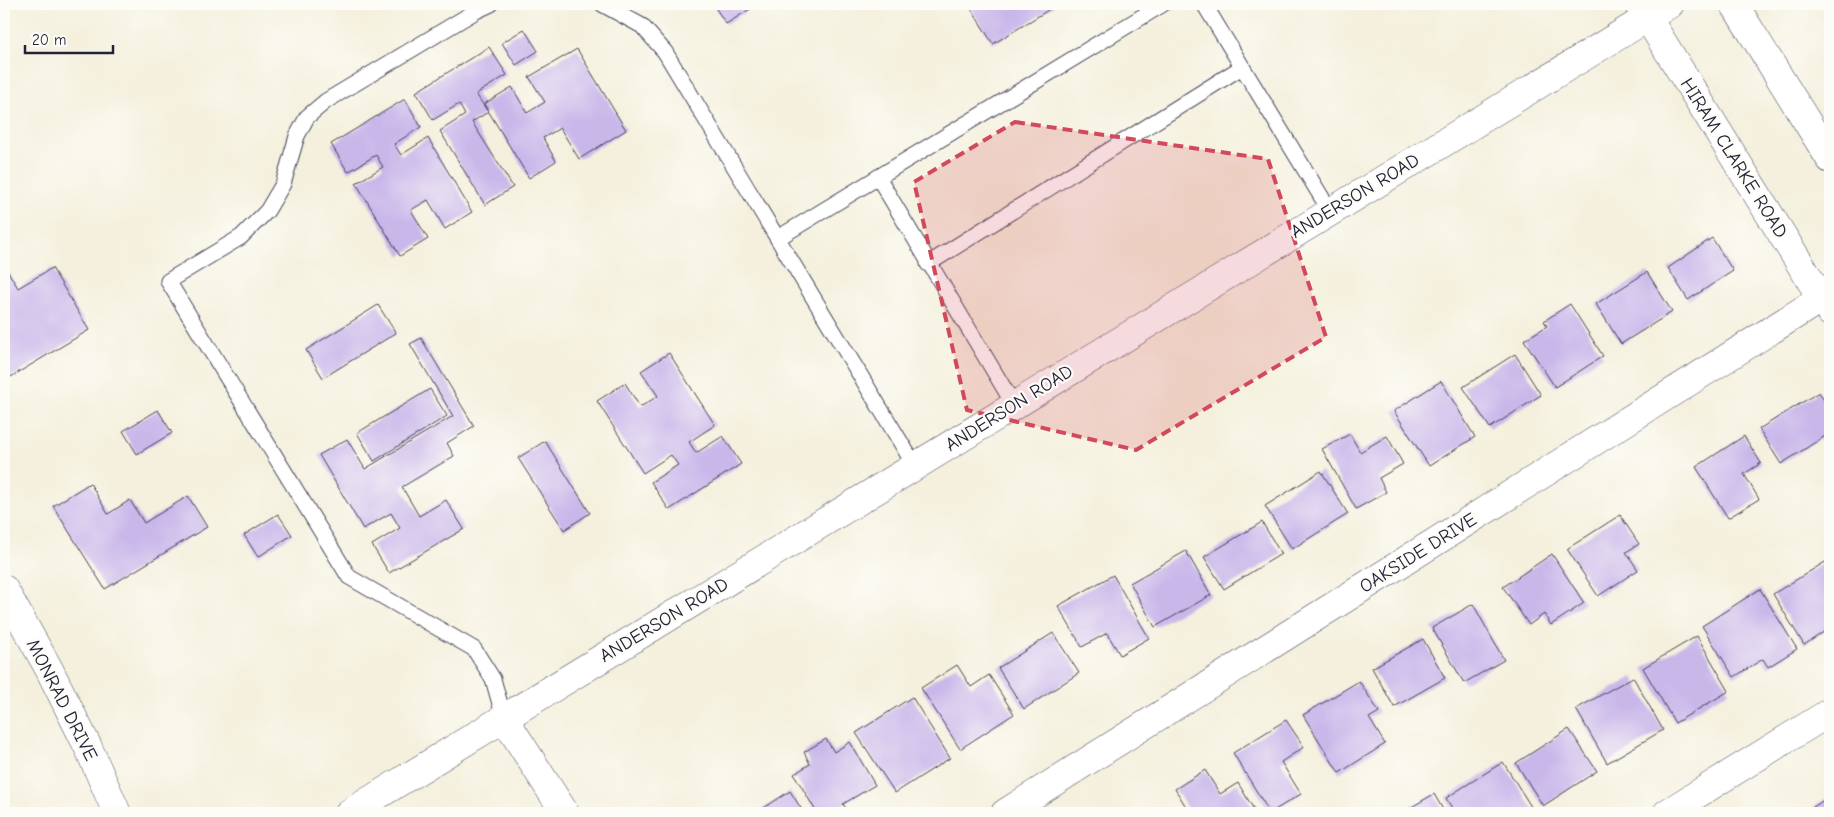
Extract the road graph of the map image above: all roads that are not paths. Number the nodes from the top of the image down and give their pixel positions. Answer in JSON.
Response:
{"nodes":[{"id":1,"x":491,"y":4,"type":"edge"},
{"id":2,"x":602,"y":4,"type":"edge"},
{"id":3,"x":1163,"y":4,"type":"edge"},
{"id":4,"x":1204,"y":4,"type":"edge"},
{"id":5,"x":1670,"y":4,"type":"edge"},
{"id":6,"x":1734,"y":4,"type":"edge"},
{"id":7,"x":1643,"y":11,"type":"edge"},
{"id":8,"x":1242,"y":67,"type":"junction"},
{"id":9,"x":1830,"y":160,"type":"edge"},
{"id":10,"x":878,"y":177,"type":"junction"},
{"id":11,"x":1330,"y":212,"type":"junction"},
{"id":12,"x":778,"y":238,"type":"junction"},
{"id":13,"x":928,"y":264,"type":"junction"},
{"id":14,"x":1827,"y":301,"type":"edge"},
{"id":15,"x":1014,"y":405,"type":"junction"},
{"id":16,"x":915,"y":466,"type":"junction"},
{"id":17,"x":4,"y":589,"type":"edge"},
{"id":18,"x":1830,"y":712,"type":"edge"},
{"id":19,"x":504,"y":718,"type":"junction"},
{"id":20,"x":117,"y":813,"type":"edge"},
{"id":21,"x":349,"y":813,"type":"edge"},
{"id":22,"x":565,"y":813,"type":"edge"},
{"id":23,"x":1005,"y":813,"type":"edge"},
{"id":24,"x":1667,"y":813,"type":"edge"}],
"edges":[{"from":1,"to":19,"type":"lane"},
{"from":2,"to":12,"type":"lane"},
{"from":3,"to":10,"type":"lane"},
{"from":4,"to":8,"type":"lane"},
{"from":5,"to":7,"type":"street","name":"ANDERSON ROAD"},
{"from":6,"to":9,"type":"street"},
{"from":7,"to":11,"type":"street","name":"ANDERSON ROAD"},
{"from":7,"to":14,"type":"street","name":"HIRAM CLARKE ROAD"},
{"from":8,"to":11,"type":"lane"},
{"from":8,"to":13,"type":"lane"},
{"from":10,"to":12,"type":"lane"},
{"from":10,"to":13,"type":"lane"},
{"from":11,"to":15,"type":"street","name":"ANDERSON ROAD"},
{"from":12,"to":16,"type":"lane"},
{"from":13,"to":15,"type":"lane"},
{"from":14,"to":23,"type":"street","name":"OAKSIDE DRIVE"},
{"from":15,"to":16,"type":"street","name":"ANDERSON ROAD"},
{"from":16,"to":19,"type":"street","name":"ANDERSON ROAD"},
{"from":17,"to":20,"type":"street","name":"MONRAD DRIVE"},
{"from":18,"to":24,"type":"street"},
{"from":19,"to":21,"type":"street","name":"ANDERSON ROAD"},
{"from":19,"to":22,"type":"street"}]}
